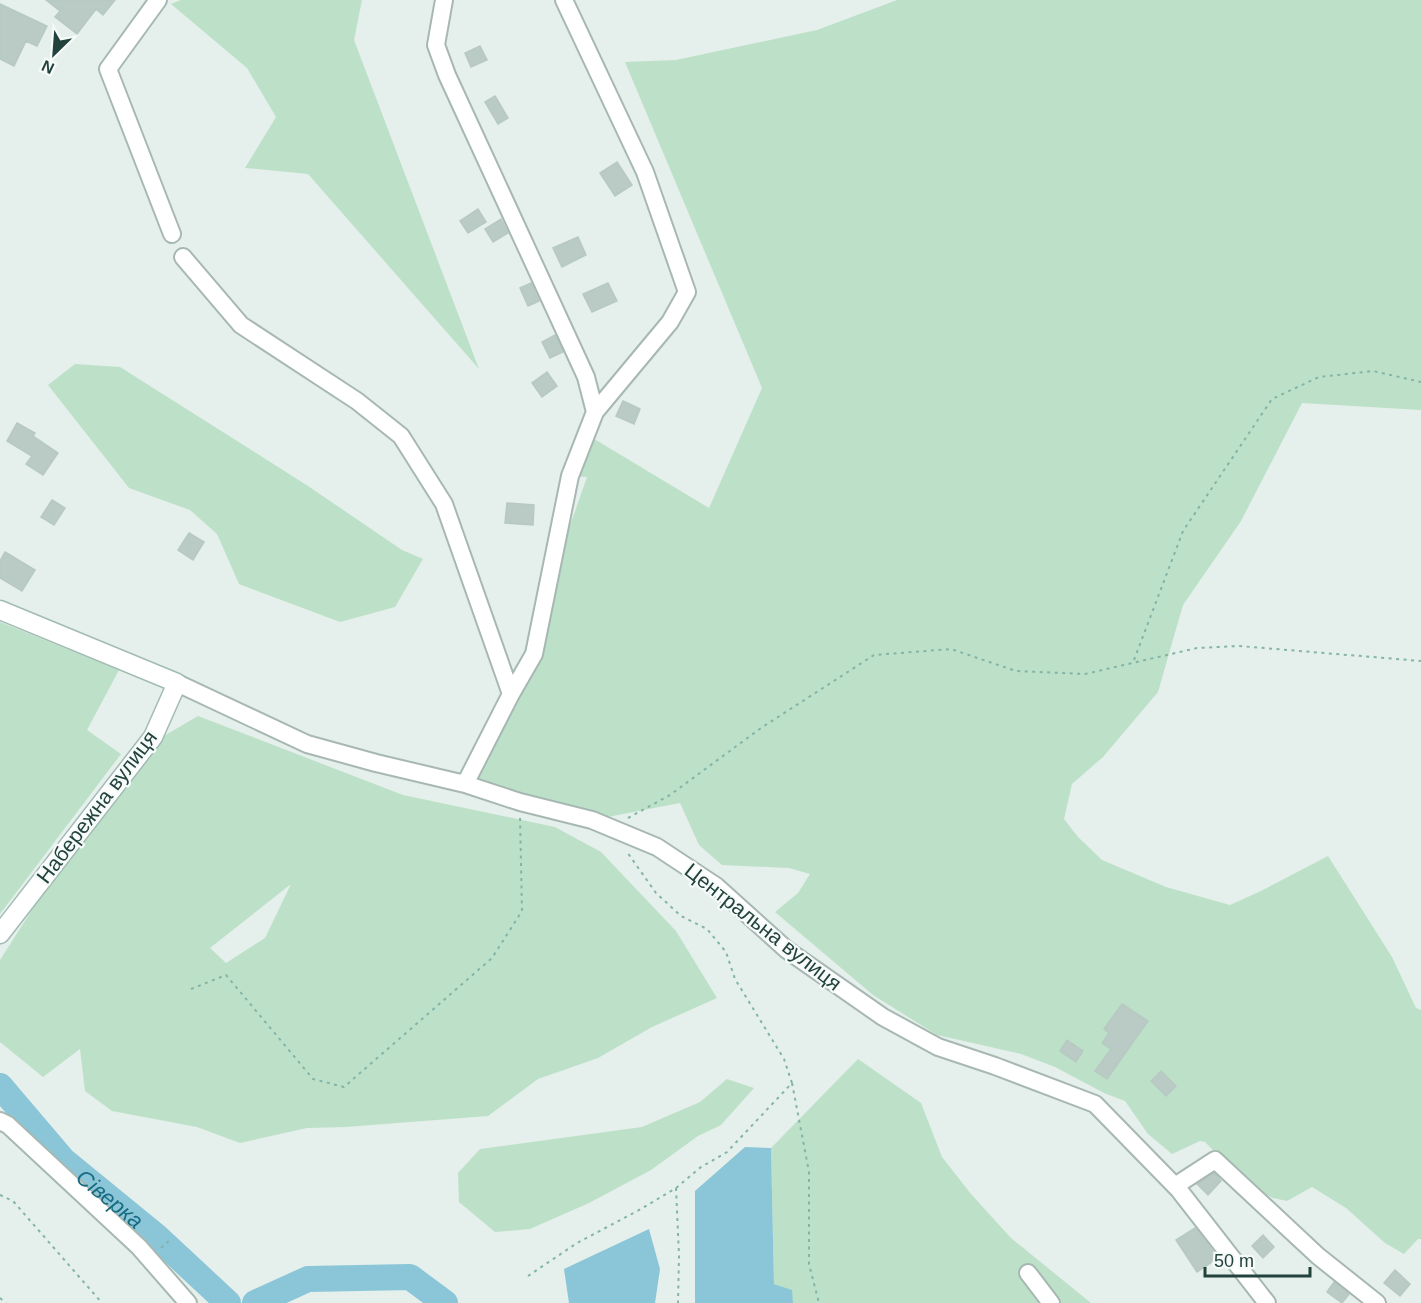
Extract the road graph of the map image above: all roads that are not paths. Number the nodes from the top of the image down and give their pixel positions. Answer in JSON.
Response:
{"nodes":[{"id":1,"x":158,"y":0,"type":"edge"},
{"id":2,"x":444,"y":0,"type":"edge"},
{"id":3,"x":564,"y":0,"type":"edge"},
{"id":4,"x":172,"y":234,"type":"dead end"},
{"id":5,"x":183,"y":257,"type":"dead end"},
{"id":6,"x":595,"y":412,"type":"junction"},
{"id":7,"x":0,"y":610,"type":"edge"},
{"id":8,"x":177,"y":683,"type":"junction"},
{"id":9,"x":511,"y":694,"type":"junction"},
{"id":10,"x":465,"y":784,"type":"junction"},
{"id":11,"x":0,"y":934,"type":"edge"},
{"id":12,"x":0,"y":1121,"type":"edge"},
{"id":13,"x":1175,"y":1186,"type":"junction"},
{"id":14,"x":1028,"y":1273,"type":"dead end"},
{"id":15,"x":188,"y":1303,"type":"edge"},
{"id":16,"x":1051,"y":1303,"type":"edge"},
{"id":17,"x":1267,"y":1303,"type":"edge"},
{"id":18,"x":1377,"y":1303,"type":"edge"}],
"edges":[{"from":1,"to":4,"type":"street"},
{"from":2,"to":6,"type":"street"},
{"from":3,"to":6,"type":"street"},
{"from":5,"to":9,"type":"street"},
{"from":6,"to":9,"type":"street"},
{"from":7,"to":8,"type":"street"},
{"from":8,"to":10,"type":"street","name":"Центральна вулиця"},
{"from":8,"to":11,"type":"street","name":"Набережна вулиця"},
{"from":9,"to":10,"type":"street"},
{"from":10,"to":13,"type":"street","name":"Центральна вулиця"},
{"from":12,"to":15,"type":"street"},
{"from":13,"to":17,"type":"street","name":"Центральна вулиця"},
{"from":13,"to":18,"type":"street"},
{"from":14,"to":16,"type":"street"}]}
